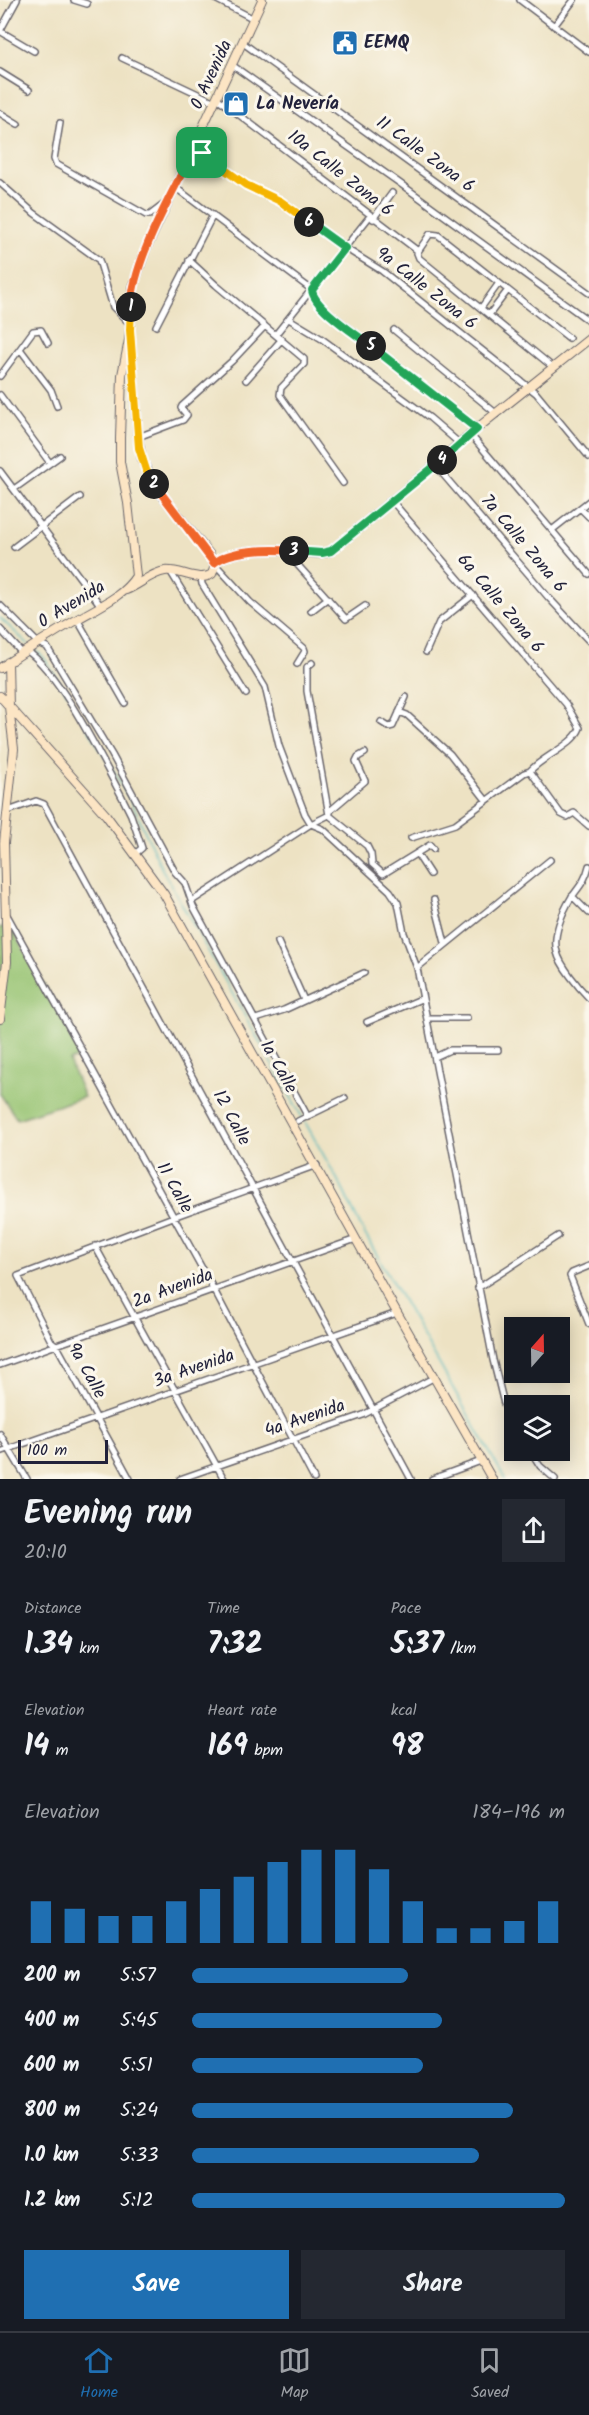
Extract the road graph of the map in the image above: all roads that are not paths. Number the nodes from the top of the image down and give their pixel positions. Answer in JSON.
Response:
{"nodes":[{"id":1,"x":17,"y":0,"type":"edge"},
{"id":2,"x":74,"y":0,"type":"edge"},
{"id":3,"x":217,"y":0,"type":"edge"},
{"id":4,"x":262,"y":0,"type":"edge"},
{"id":5,"x":574,"y":0,"type":"edge"},
{"id":6,"x":524,"y":1,"type":"edge"},
{"id":7,"x":87,"y":4,"type":"dead end"},
{"id":8,"x":254,"y":19,"type":"junction"},
{"id":9,"x":554,"y":26,"type":"junction"},
{"id":10,"x":0,"y":31,"type":"edge"},
{"id":11,"x":589,"y":42,"type":"edge"},
{"id":12,"x":243,"y":43,"type":"junction"},
{"id":13,"x":587,"y":50,"type":"edge"},
{"id":14,"x":34,"y":51,"type":"dead end"},
{"id":15,"x":122,"y":58,"type":"dead end"},
{"id":16,"x":232,"y":65,"type":"junction"},
{"id":17,"x":0,"y":72,"type":"edge"},
{"id":18,"x":29,"y":90,"type":"dead end"},
{"id":19,"x":216,"y":100,"type":"junction"},
{"id":20,"x":0,"y":113,"type":"edge"},
{"id":21,"x":60,"y":123,"type":"dead end"},
{"id":22,"x":18,"y":124,"type":"dead end"},
{"id":23,"x":194,"y":149,"type":"junction"},
{"id":24,"x":1,"y":187,"type":"edge"},
{"id":25,"x":176,"y":188,"type":"junction"},
{"id":26,"x":392,"y":193,"type":"dead end"},
{"id":27,"x":169,"y":201,"type":"junction"},
{"id":28,"x":213,"y":215,"type":"junction"},
{"id":29,"x":371,"y":218,"type":"junction"},
{"id":30,"x":345,"y":248,"type":"junction"},
{"id":31,"x":417,"y":253,"type":"junction"},
{"id":32,"x":189,"y":260,"type":"junction"},
{"id":33,"x":499,"y":283,"type":"junction"},
{"id":34,"x":312,"y":290,"type":"junction"},
{"id":35,"x":508,"y":290,"type":"junction"},
{"id":36,"x":589,"y":294,"type":"edge"},
{"id":37,"x":481,"y":308,"type":"junction"},
{"id":38,"x":489,"y":315,"type":"junction"},
{"id":39,"x":289,"y":319,"type":"junction"},
{"id":40,"x":589,"y":321,"type":"edge"},
{"id":41,"x":156,"y":326,"type":"dead end"},
{"id":42,"x":265,"y":326,"type":"junction"},
{"id":43,"x":130,"y":327,"type":"junction"},
{"id":44,"x":394,"y":330,"type":"dead end"},
{"id":45,"x":276,"y":334,"type":"junction"},
{"id":46,"x":569,"y":338,"type":"dead end"},
{"id":47,"x":282,"y":339,"type":"junction"},
{"id":48,"x":589,"y":339,"type":"edge"},
{"id":49,"x":48,"y":343,"type":"dead end"},
{"id":50,"x":20,"y":349,"type":"junction"},
{"id":51,"x":554,"y":368,"type":"junction"},
{"id":52,"x":0,"y":376,"type":"edge"},
{"id":53,"x":246,"y":380,"type":"dead end"},
{"id":54,"x":529,"y":389,"type":"junction"},
{"id":55,"x":0,"y":396,"type":"edge"},
{"id":56,"x":57,"y":406,"type":"dead end"},
{"id":57,"x":497,"y":414,"type":"junction"},
{"id":58,"x":473,"y":432,"type":"junction"},
{"id":59,"x":138,"y":437,"type":"junction"},
{"id":60,"x":459,"y":443,"type":"junction"},
{"id":61,"x":60,"y":456,"type":"dead end"},
{"id":62,"x":589,"y":457,"type":"edge"},
{"id":63,"x":50,"y":463,"type":"junction"},
{"id":64,"x":435,"y":465,"type":"junction"},
{"id":65,"x":0,"y":471,"type":"edge"},
{"id":66,"x":343,"y":483,"type":"dead end"},
{"id":67,"x":14,"y":489,"type":"junction"},
{"id":68,"x":80,"y":497,"type":"dead end"},
{"id":69,"x":392,"y":501,"type":"junction"},
{"id":70,"x":589,"y":501,"type":"edge"},
{"id":71,"x":580,"y":508,"type":"junction"},
{"id":72,"x":589,"y":517,"type":"edge"},
{"id":73,"x":41,"y":526,"type":"junction"},
{"id":74,"x":552,"y":530,"type":"junction"},
{"id":75,"x":14,"y":547,"type":"dead end"},
{"id":76,"x":290,"y":551,"type":"junction"},
{"id":77,"x":214,"y":563,"type":"junction"},
{"id":78,"x":170,"y":571,"type":"junction"},
{"id":79,"x":589,"y":574,"type":"edge"},
{"id":80,"x":201,"y":578,"type":"junction"},
{"id":81,"x":122,"y":592,"type":"junction"},
{"id":82,"x":473,"y":595,"type":"junction"},
{"id":83,"x":328,"y":598,"type":"junction"},
{"id":84,"x":0,"y":605,"type":"edge"},
{"id":85,"x":101,"y":606,"type":"junction"},
{"id":86,"x":365,"y":606,"type":"dead end"},
{"id":87,"x":311,"y":611,"type":"dead end"},
{"id":88,"x":77,"y":619,"type":"junction"},
{"id":89,"x":0,"y":629,"type":"edge"},
{"id":90,"x":589,"y":641,"type":"edge"},
{"id":91,"x":37,"y":643,"type":"junction"},
{"id":92,"x":25,"y":651,"type":"junction"},
{"id":93,"x":426,"y":652,"type":"dead end"},
{"id":94,"x":8,"y":662,"type":"junction"},
{"id":95,"x":312,"y":663,"type":"dead end"},
{"id":96,"x":297,"y":664,"type":"dead end"},
{"id":97,"x":0,"y":668,"type":"edge"},
{"id":98,"x":246,"y":694,"type":"dead end"},
{"id":99,"x":0,"y":696,"type":"edge"},
{"id":100,"x":406,"y":698,"type":"dead end"},
{"id":101,"x":125,"y":703,"type":"dead end"},
{"id":102,"x":9,"y":707,"type":"junction"},
{"id":103,"x":399,"y":712,"type":"junction"},
{"id":104,"x":381,"y":722,"type":"dead end"},
{"id":105,"x":365,"y":753,"type":"dead end"},
{"id":106,"x":530,"y":771,"type":"junction"},
{"id":107,"x":486,"y":800,"type":"junction"},
{"id":108,"x":8,"y":810,"type":"junction"},
{"id":109,"x":329,"y":815,"type":"junction"},
{"id":110,"x":311,"y":824,"type":"junction"},
{"id":111,"x":589,"y":826,"type":"edge"},
{"id":112,"x":411,"y":838,"type":"dead end"},
{"id":113,"x":433,"y":849,"type":"dead end"},
{"id":114,"x":136,"y":853,"type":"junction"},
{"id":115,"x":417,"y":854,"type":"junction"},
{"id":116,"x":550,"y":860,"type":"dead end"},
{"id":117,"x":589,"y":866,"type":"edge"},
{"id":118,"x":430,"y":874,"type":"dead end"},
{"id":119,"x":572,"y":896,"type":"junction"},
{"id":120,"x":434,"y":900,"type":"dead end"},
{"id":121,"x":192,"y":901,"type":"junction"},
{"id":122,"x":6,"y":913,"type":"junction"},
{"id":123,"x":589,"y":913,"type":"edge"},
{"id":124,"x":278,"y":942,"type":"dead end"},
{"id":125,"x":445,"y":943,"type":"junction"},
{"id":126,"x":417,"y":968,"type":"junction"},
{"id":127,"x":364,"y":973,"type":"dead end"},
{"id":128,"x":589,"y":998,"type":"edge"},
{"id":129,"x":421,"y":999,"type":"junction"},
{"id":130,"x":304,"y":1000,"type":"junction"},
{"id":131,"x":427,"y":1018,"type":"junction"},
{"id":132,"x":466,"y":1018,"type":"dead end"},
{"id":133,"x":0,"y":1019,"type":"edge"},
{"id":134,"x":256,"y":1019,"type":"junction"},
{"id":135,"x":367,"y":1022,"type":"dead end"},
{"id":136,"x":498,"y":1050,"type":"dead end"},
{"id":137,"x":435,"y":1057,"type":"junction"},
{"id":138,"x":345,"y":1098,"type":"dead end"},
{"id":139,"x":307,"y":1118,"type":"junction"},
{"id":140,"x":298,"y":1121,"type":"dead end"},
{"id":141,"x":316,"y":1165,"type":"junction"},
{"id":142,"x":253,"y":1189,"type":"junction"},
{"id":143,"x":173,"y":1217,"type":"junction"},
{"id":144,"x":558,"y":1236,"type":"dead end"},
{"id":145,"x":356,"y":1239,"type":"junction"},
{"id":146,"x":95,"y":1246,"type":"junction"},
{"id":147,"x":293,"y":1262,"type":"junction"},
{"id":148,"x":589,"y":1266,"type":"edge"},
{"id":149,"x":478,"y":1288,"type":"junction"},
{"id":150,"x":214,"y":1290,"type":"junction"},
{"id":151,"x":589,"y":1300,"type":"edge"},
{"id":152,"x":581,"y":1304,"type":"junction"},
{"id":153,"x":397,"y":1313,"type":"junction"},
{"id":154,"x":136,"y":1318,"type":"junction"},
{"id":155,"x":589,"y":1324,"type":"edge"},
{"id":156,"x":334,"y":1337,"type":"junction"},
{"id":157,"x":57,"y":1346,"type":"junction"},
{"id":158,"x":0,"y":1365,"type":"edge"},
{"id":159,"x":253,"y":1365,"type":"junction"},
{"id":160,"x":435,"y":1377,"type":"junction"},
{"id":161,"x":174,"y":1392,"type":"junction"},
{"id":162,"x":504,"y":1404,"type":"edge"},
{"id":163,"x":373,"y":1410,"type":"junction"},
{"id":164,"x":96,"y":1420,"type":"junction"},
{"id":165,"x":0,"y":1434,"type":"edge"},
{"id":166,"x":293,"y":1440,"type":"junction"},
{"id":167,"x":9,"y":1449,"type":"junction"},
{"id":168,"x":0,"y":1452,"type":"edge"},
{"id":169,"x":482,"y":1461,"type":"junction"},
{"id":170,"x":537,"y":1461,"type":"edge"},
{"id":171,"x":216,"y":1466,"type":"junction"},
{"id":172,"x":27,"y":1479,"type":"edge"},
{"id":173,"x":130,"y":1479,"type":"edge"},
{"id":174,"x":180,"y":1479,"type":"edge"},
{"id":175,"x":224,"y":1479,"type":"edge"},
{"id":176,"x":314,"y":1479,"type":"edge"},
{"id":177,"x":411,"y":1479,"type":"edge"},
{"id":178,"x":432,"y":1479,"type":"edge"},
{"id":179,"x":492,"y":1479,"type":"edge"},
{"id":180,"x":555,"y":1479,"type":"edge"}],
"edges":[{"from":1,"to":10,"type":"street"},
{"from":2,"to":7,"type":"street"},
{"from":3,"to":8,"type":"street"},
{"from":4,"to":8,"type":"street","name":"0 Avenida"},
{"from":5,"to":9,"type":"street"},
{"from":6,"to":9,"type":"street"},
{"from":8,"to":12,"type":"street","name":"0 Avenida"},
{"from":9,"to":13,"type":"street"},
{"from":10,"to":14,"type":"street"},
{"from":11,"to":13,"type":"street"},
{"from":12,"to":16,"type":"street","name":"0 Avenida"},
{"from":12,"to":36,"type":"street","name":"11 Calle Zona 6"},
{"from":15,"to":19,"type":"street","name":"10a Calle Zona 6"},
{"from":16,"to":19,"type":"street","name":"0 Avenida"},
{"from":16,"to":40,"type":"street"},
{"from":17,"to":18,"type":"street"},
{"from":19,"to":23,"type":"street","name":"0 Avenida"},
{"from":19,"to":29,"type":"street","name":"10a Calle Zona 6"},
{"from":20,"to":22,"type":"street"},
{"from":21,"to":27,"type":"street"},
{"from":23,"to":25,"type":"street","name":"0 Avenida"},
{"from":23,"to":30,"type":"street","name":"9a Calle Zona 6"},
{"from":24,"to":43,"type":"street"},
{"from":25,"to":27,"type":"street","name":"0 Avenida"},
{"from":25,"to":28,"type":"street"},
{"from":26,"to":29,"type":"street"},
{"from":27,"to":43,"type":"street","name":"0 Avenida"},
{"from":28,"to":32,"type":"street"},
{"from":28,"to":34,"type":"street"},
{"from":29,"to":30,"type":"street"},
{"from":29,"to":31,"type":"street","name":"10a Calle Zona 6"},
{"from":30,"to":34,"type":"street"},
{"from":30,"to":54,"type":"street","name":"9a Calle Zona 6"},
{"from":31,"to":33,"type":"street"},
{"from":31,"to":37,"type":"street","name":"10a Calle Zona 6"},
{"from":32,"to":41,"type":"street"},
{"from":32,"to":42,"type":"street"},
{"from":33,"to":35,"type":"street"},
{"from":33,"to":37,"type":"street"},
{"from":34,"to":39,"type":"street"},
{"from":34,"to":58,"type":"street"},
{"from":35,"to":38,"type":"street"},
{"from":35,"to":46,"type":"street"},
{"from":37,"to":38,"type":"street","name":"10a Calle Zona 6"},
{"from":38,"to":51,"type":"street","name":"10a Calle Zona 6"},
{"from":39,"to":45,"type":"street"},
{"from":39,"to":60,"type":"street"},
{"from":42,"to":45,"type":"street"},
{"from":42,"to":59,"type":"street"},
{"from":43,"to":59,"type":"street","name":"0 Avenida"},
{"from":43,"to":81,"type":"street","name":"0 Avenida"},
{"from":44,"to":57,"type":"street"},
{"from":45,"to":47,"type":"street"},
{"from":47,"to":53,"type":"street"},
{"from":47,"to":66,"type":"street"},
{"from":48,"to":51,"type":"street"},
{"from":49,"to":50,"type":"street"},
{"from":50,"to":52,"type":"street"},
{"from":50,"to":56,"type":"street"},
{"from":51,"to":54,"type":"street"},
{"from":54,"to":57,"type":"street"},
{"from":54,"to":62,"type":"street","name":"9a Calle Zona 6"},
{"from":55,"to":63,"type":"street"},
{"from":57,"to":58,"type":"street"},
{"from":58,"to":60,"type":"street"},
{"from":58,"to":74,"type":"street"},
{"from":59,"to":77,"type":"street","name":"0 Avenida"},
{"from":60,"to":64,"type":"street"},
{"from":61,"to":63,"type":"street"},
{"from":63,"to":67,"type":"street"},
{"from":64,"to":69,"type":"street"},
{"from":64,"to":90,"type":"street","name":"7a Calle Zona 6"},
{"from":65,"to":67,"type":"street"},
{"from":67,"to":73,"type":"street"},
{"from":68,"to":73,"type":"street"},
{"from":69,"to":76,"type":"street"},
{"from":69,"to":82,"type":"street","name":"6a Calle Zona 6"},
{"from":70,"to":71,"type":"street"},
{"from":71,"to":72,"type":"street"},
{"from":71,"to":74,"type":"street"},
{"from":73,"to":75,"type":"street"},
{"from":73,"to":85,"type":"street"},
{"from":74,"to":79,"type":"street"},
{"from":76,"to":77,"type":"street"},
{"from":76,"to":83,"type":"street"},
{"from":77,"to":80,"type":"street"},
{"from":77,"to":96,"type":"street"},
{"from":78,"to":80,"type":"street"},
{"from":78,"to":81,"type":"street","name":"0 Avenida"},
{"from":78,"to":98,"type":"street"},
{"from":80,"to":110,"type":"street"},
{"from":81,"to":85,"type":"street","name":"0 Avenida"},
{"from":82,"to":93,"type":"street"},
{"from":82,"to":106,"type":"street","name":"6a Calle Zona 6"},
{"from":83,"to":86,"type":"street"},
{"from":83,"to":87,"type":"street"},
{"from":84,"to":91,"type":"street"},
{"from":85,"to":88,"type":"street","name":"0 Avenida"},
{"from":88,"to":91,"type":"street","name":"0 Avenida"},
{"from":88,"to":101,"type":"street"},
{"from":89,"to":92,"type":"street"},
{"from":91,"to":92,"type":"street","name":"0 Avenida"},
{"from":91,"to":121,"type":"street"},
{"from":92,"to":94,"type":"street","name":"0 Avenida"},
{"from":92,"to":114,"type":"street"},
{"from":94,"to":97,"type":"street","name":"0 Avenida"},
{"from":94,"to":102,"type":"street"},
{"from":95,"to":109,"type":"street"},
{"from":99,"to":102,"type":"street","name":"1a Calle"},
{"from":100,"to":103,"type":"street"},
{"from":102,"to":108,"type":"street"},
{"from":102,"to":114,"type":"street","name":"1a Calle"},
{"from":103,"to":104,"type":"street"},
{"from":103,"to":107,"type":"street"},
{"from":105,"to":109,"type":"street"},
{"from":106,"to":107,"type":"street"},
{"from":106,"to":111,"type":"street"},
{"from":107,"to":112,"type":"street"},
{"from":108,"to":122,"type":"street"},
{"from":108,"to":142,"type":"street","name":"12 Calle"},
{"from":109,"to":110,"type":"street"},
{"from":109,"to":115,"type":"street"},
{"from":110,"to":121,"type":"street"},
{"from":110,"to":126,"type":"street"},
{"from":113,"to":115,"type":"street"},
{"from":114,"to":141,"type":"street","name":"1a Calle"},
{"from":115,"to":118,"type":"street"},
{"from":116,"to":125,"type":"street"},
{"from":117,"to":119,"type":"street"},
{"from":119,"to":123,"type":"street"},
{"from":119,"to":128,"type":"street"},
{"from":120,"to":125,"type":"street"},
{"from":121,"to":134,"type":"street"},
{"from":122,"to":133,"type":"street"},
{"from":122,"to":143,"type":"street","name":"11 Calle"},
{"from":124,"to":130,"type":"street"},
{"from":125,"to":126,"type":"street"},
{"from":126,"to":129,"type":"street"},
{"from":127,"to":130,"type":"street"},
{"from":129,"to":131,"type":"street"},
{"from":129,"to":135,"type":"street"},
{"from":130,"to":134,"type":"street"},
{"from":131,"to":132,"type":"street"},
{"from":131,"to":137,"type":"street"},
{"from":134,"to":139,"type":"street"},
{"from":136,"to":137,"type":"street"},
{"from":137,"to":149,"type":"street"},
{"from":138,"to":139,"type":"street"},
{"from":139,"to":140,"type":"street"},
{"from":141,"to":142,"type":"street"},
{"from":141,"to":145,"type":"street","name":"1a Calle"},
{"from":142,"to":143,"type":"street"},
{"from":142,"to":147,"type":"street","name":"12 Calle"},
{"from":143,"to":146,"type":"street"},
{"from":143,"to":150,"type":"street","name":"11 Calle"},
{"from":144,"to":149,"type":"street"},
{"from":145,"to":147,"type":"street","name":"2a Avenida"},
{"from":145,"to":153,"type":"street","name":"1a Calle"},
{"from":146,"to":154,"type":"street"},
{"from":146,"to":157,"type":"street","name":"9a Calle"},
{"from":147,"to":150,"type":"street","name":"2a Avenida"},
{"from":147,"to":156,"type":"street","name":"12 Calle"},
{"from":148,"to":152,"type":"street"},
{"from":149,"to":162,"type":"street"},
{"from":150,"to":154,"type":"street","name":"2a Avenida"},
{"from":150,"to":159,"type":"street","name":"11 Calle"},
{"from":151,"to":152,"type":"street"},
{"from":152,"to":155,"type":"street"},
{"from":153,"to":156,"type":"street","name":"3a Avenida"},
{"from":153,"to":160,"type":"street","name":"1a Calle"},
{"from":154,"to":157,"type":"street","name":"2a Avenida"},
{"from":154,"to":161,"type":"street"},
{"from":156,"to":159,"type":"street","name":"3a Avenida"},
{"from":156,"to":163,"type":"street","name":"12 Calle"},
{"from":157,"to":158,"type":"street","name":"2a Avenida"},
{"from":157,"to":164,"type":"street","name":"9a Calle"},
{"from":159,"to":161,"type":"street","name":"3a Avenida"},
{"from":159,"to":166,"type":"street","name":"11 Calle"},
{"from":160,"to":163,"type":"street","name":"4a Avenida"},
{"from":160,"to":169,"type":"street","name":"1a Calle"},
{"from":161,"to":164,"type":"street","name":"3a Avenida"},
{"from":161,"to":171,"type":"street"},
{"from":163,"to":166,"type":"street","name":"4a Avenida"},
{"from":163,"to":177,"type":"street","name":"12 Calle"},
{"from":164,"to":167,"type":"street","name":"3a Avenida"},
{"from":164,"to":173,"type":"street","name":"9a Calle"},
{"from":165,"to":167,"type":"street"},
{"from":166,"to":171,"type":"street","name":"4a Avenida"},
{"from":166,"to":176,"type":"street","name":"11 Calle"},
{"from":167,"to":168,"type":"street","name":"3a Avenida"},
{"from":167,"to":172,"type":"street"},
{"from":169,"to":178,"type":"street"},
{"from":169,"to":179,"type":"street","name":"1a Calle"},
{"from":170,"to":180,"type":"street"},
{"from":171,"to":174,"type":"street","name":"4a Avenida"},
{"from":171,"to":175,"type":"street"}]}
